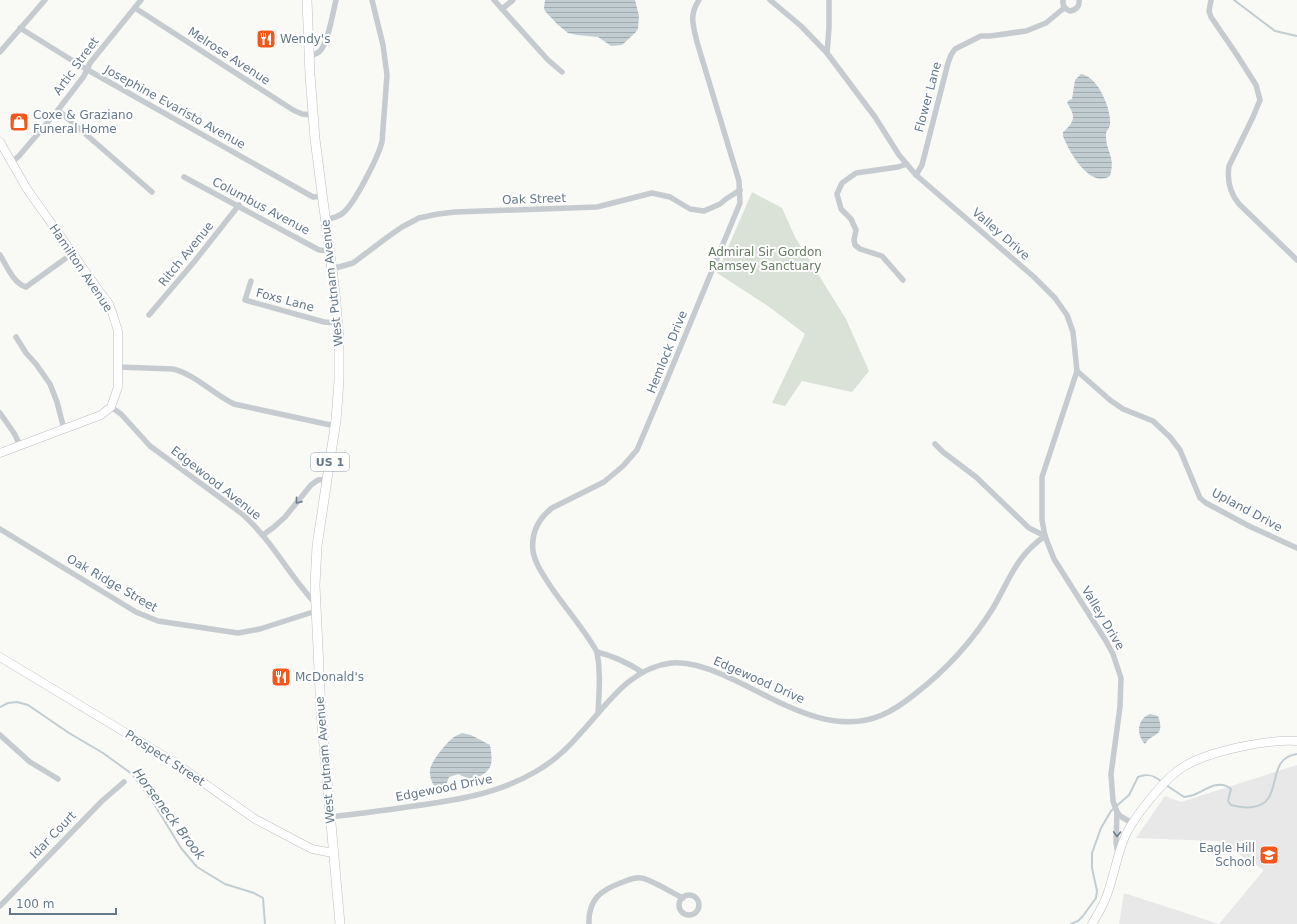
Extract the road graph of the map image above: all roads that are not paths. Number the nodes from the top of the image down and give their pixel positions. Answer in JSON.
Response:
{"nodes":[{"id":1,"x":45,"y":0,"type":"edge"},
{"id":2,"x":141,"y":0,"type":"edge"},
{"id":3,"x":307,"y":0,"type":"edge"},
{"id":4,"x":336,"y":0,"type":"edge"},
{"id":5,"x":372,"y":0,"type":"edge"},
{"id":6,"x":494,"y":0,"type":"edge"},
{"id":7,"x":513,"y":0,"type":"edge"},
{"id":8,"x":699,"y":0,"type":"edge"},
{"id":9,"x":770,"y":0,"type":"edge"},
{"id":10,"x":829,"y":0,"type":"edge"},
{"id":11,"x":1063,"y":0,"type":"edge"},
{"id":12,"x":1079,"y":0,"type":"edge"},
{"id":13,"x":1211,"y":0,"type":"edge"},
{"id":14,"x":134,"y":8,"type":"junction"},
{"id":15,"x":1064,"y":8,"type":"junction"},
{"id":16,"x":502,"y":9,"type":"junction"},
{"id":17,"x":20,"y":28,"type":"junction"},
{"id":18,"x":0,"y":52,"type":"edge"},
{"id":19,"x":827,"y":53,"type":"junction"},
{"id":20,"x":308,"y":56,"type":"junction"},
{"id":21,"x":86,"y":69,"type":"junction"},
{"id":22,"x":562,"y":72,"type":"dead end"},
{"id":23,"x":58,"y":110,"type":"junction"},
{"id":24,"x":313,"y":115,"type":"junction"},
{"id":25,"x":0,"y":142,"type":"edge"},
{"id":26,"x":11,"y":162,"type":"junction"},
{"id":27,"x":907,"y":164,"type":"junction"},
{"id":28,"x":916,"y":175,"type":"junction"},
{"id":29,"x":184,"y":177,"type":"dead end"},
{"id":30,"x":740,"y":190,"type":"junction"},
{"id":31,"x":152,"y":192,"type":"dead end"},
{"id":32,"x":323,"y":196,"type":"junction"},
{"id":33,"x":239,"y":205,"type":"junction"},
{"id":34,"x":326,"y":220,"type":"junction"},
{"id":35,"x":330,"y":251,"type":"junction"},
{"id":36,"x":73,"y":253,"type":"junction"},
{"id":37,"x":0,"y":255,"type":"edge"},
{"id":38,"x":1297,"y":260,"type":"edge"},
{"id":39,"x":332,"y":269,"type":"junction"},
{"id":40,"x":903,"y":280,"type":"dead end"},
{"id":41,"x":251,"y":281,"type":"dead end"},
{"id":42,"x":149,"y":315,"type":"dead end"},
{"id":43,"x":338,"y":323,"type":"junction"},
{"id":44,"x":16,"y":338,"type":"dead end"},
{"id":45,"x":118,"y":367,"type":"junction"},
{"id":46,"x":1077,"y":371,"type":"junction"},
{"id":47,"x":111,"y":406,"type":"junction"},
{"id":48,"x":0,"y":413,"type":"edge"},
{"id":49,"x":335,"y":426,"type":"junction"},
{"id":50,"x":64,"y":429,"type":"junction"},
{"id":51,"x":935,"y":444,"type":"dead end"},
{"id":52,"x":20,"y":445,"type":"junction"},
{"id":53,"x":0,"y":453,"type":"edge"},
{"id":54,"x":328,"y":479,"type":"junction"},
{"id":55,"x":0,"y":529,"type":"edge"},
{"id":56,"x":263,"y":535,"type":"junction"},
{"id":57,"x":1045,"y":536,"type":"junction"},
{"id":58,"x":1297,"y":548,"type":"edge"},
{"id":59,"x":315,"y":607,"type":"junction"},
{"id":60,"x":597,"y":652,"type":"junction"},
{"id":61,"x":0,"y":657,"type":"edge"},
{"id":62,"x":642,"y":672,"type":"junction"},
{"id":63,"x":598,"y":714,"type":"junction"},
{"id":64,"x":0,"y":735,"type":"edge"},
{"id":65,"x":1297,"y":741,"type":"edge"},
{"id":66,"x":58,"y":779,"type":"dead end"},
{"id":67,"x":124,"y":782,"type":"dead end"},
{"id":68,"x":1116,"y":807,"type":"junction"},
{"id":69,"x":330,"y":818,"type":"junction"},
{"id":70,"x":1132,"y":823,"type":"junction"},
{"id":71,"x":333,"y":853,"type":"junction"},
{"id":72,"x":1118,"y":856,"type":"junction"},
{"id":73,"x":683,"y":898,"type":"dead end"},
{"id":74,"x":0,"y":906,"type":"edge"},
{"id":75,"x":340,"y":924,"type":"edge"},
{"id":76,"x":590,"y":924,"type":"edge"},
{"id":77,"x":1092,"y":924,"type":"edge"}],
"edges":[{"from":1,"to":17,"type":"street"},
{"from":2,"to":14,"type":"street","name":"Artic Street"},
{"from":3,"to":20,"type":"main road","name":"West Putnam Avenue","number":"US 1"},
{"from":4,"to":20,"type":"street"},
{"from":5,"to":34,"type":"street"},
{"from":6,"to":16,"type":"street"},
{"from":7,"to":16,"type":"street"},
{"from":8,"to":30,"type":"street","name":"Hemlock Drive"},
{"from":9,"to":19,"type":"street","name":"Valley Drive"},
{"from":10,"to":19,"type":"street"},
{"from":11,"to":15,"type":"street"},
{"from":12,"to":15,"type":"street","name":"Flower Lane"},
{"from":13,"to":38,"type":"street"},
{"from":14,"to":21,"type":"street","name":"Artic Street"},
{"from":14,"to":24,"type":"street","name":"Melrose Avenue"},
{"from":15,"to":28,"type":"street","name":"Flower Lane"},
{"from":16,"to":22,"type":"street"},
{"from":17,"to":18,"type":"street"},
{"from":17,"to":21,"type":"street","name":"Josephine Evaristo Avenue"},
{"from":19,"to":27,"type":"street","name":"Valley Drive"},
{"from":20,"to":24,"type":"main road","name":"West Putnam Avenue","number":"US 1"},
{"from":21,"to":23,"type":"street","name":"Artic Street"},
{"from":21,"to":32,"type":"street","name":"Josephine Evaristo Avenue"},
{"from":23,"to":26,"type":"street","name":"Artic Street"},
{"from":23,"to":31,"type":"street"},
{"from":24,"to":32,"type":"main road","name":"West Putnam Avenue","number":"US 1"},
{"from":25,"to":26,"type":"main road","name":"Hamilton Avenue"},
{"from":26,"to":36,"type":"main road","name":"Hamilton Avenue"},
{"from":27,"to":28,"type":"street","name":"Valley Drive"},
{"from":27,"to":40,"type":"street"},
{"from":28,"to":46,"type":"street","name":"Valley Drive"},
{"from":29,"to":33,"type":"street","name":"Columbus Avenue"},
{"from":30,"to":39,"type":"street","name":"Oak Street"},
{"from":30,"to":60,"type":"street","name":"Hemlock Drive"},
{"from":32,"to":34,"type":"main road","name":"West Putnam Avenue","number":"US 1"},
{"from":33,"to":35,"type":"street","name":"Columbus Avenue"},
{"from":33,"to":42,"type":"street","name":"Ritch Avenue"},
{"from":34,"to":35,"type":"main road","name":"West Putnam Avenue","number":"US 1"},
{"from":35,"to":39,"type":"main road","name":"West Putnam Avenue","number":"US 1"},
{"from":36,"to":37,"type":"street"},
{"from":36,"to":45,"type":"main road","name":"Hamilton Avenue"},
{"from":39,"to":43,"type":"main road","name":"West Putnam Avenue","number":"US 1"},
{"from":41,"to":43,"type":"street","name":"Foxs Lane"},
{"from":43,"to":49,"type":"main road","name":"West Putnam Avenue","number":"US 1"},
{"from":44,"to":50,"type":"street"},
{"from":45,"to":47,"type":"main road","name":"Hamilton Avenue"},
{"from":45,"to":49,"type":"street"},
{"from":46,"to":57,"type":"street","name":"Valley Drive"},
{"from":46,"to":58,"type":"street","name":"Upland Drive"},
{"from":47,"to":50,"type":"main road"},
{"from":47,"to":56,"type":"street","name":"Edgewood Avenue"},
{"from":48,"to":52,"type":"street"},
{"from":49,"to":54,"type":"main road","name":"West Putnam Avenue","number":"US 1"},
{"from":50,"to":52,"type":"main road"},
{"from":51,"to":57,"type":"street"},
{"from":52,"to":53,"type":"main road"},
{"from":54,"to":56,"type":"street","one_way":true},
{"from":54,"to":59,"type":"main road","name":"West Putnam Avenue","number":"US 1"},
{"from":55,"to":59,"type":"street","name":"Oak Ridge Street"},
{"from":56,"to":59,"type":"street","name":"Edgewood Avenue"},
{"from":57,"to":62,"type":"street","name":"Edgewood Drive"},
{"from":57,"to":68,"type":"street","name":"Valley Drive"},
{"from":59,"to":69,"type":"main road","name":"West Putnam Avenue","number":"US 1"},
{"from":60,"to":62,"type":"street"},
{"from":60,"to":63,"type":"street","name":"Hemlock Drive"},
{"from":61,"to":71,"type":"main road","name":"Prospect Street"},
{"from":62,"to":63,"type":"street","name":"Edgewood Drive"},
{"from":63,"to":69,"type":"street","name":"Edgewood Drive"},
{"from":64,"to":66,"type":"street"},
{"from":65,"to":70,"type":"main road"},
{"from":67,"to":74,"type":"street","name":"Idar Court"},
{"from":68,"to":70,"type":"street"},
{"from":68,"to":72,"type":"street","name":"Valley Drive","one_way":true},
{"from":69,"to":71,"type":"main road","name":"West Putnam Avenue","number":"US 1"},
{"from":70,"to":72,"type":"main road"},
{"from":71,"to":75,"type":"main road","name":"West Putnam Avenue","number":"US 1"},
{"from":72,"to":77,"type":"main road"},
{"from":73,"to":76,"type":"street"}]}
